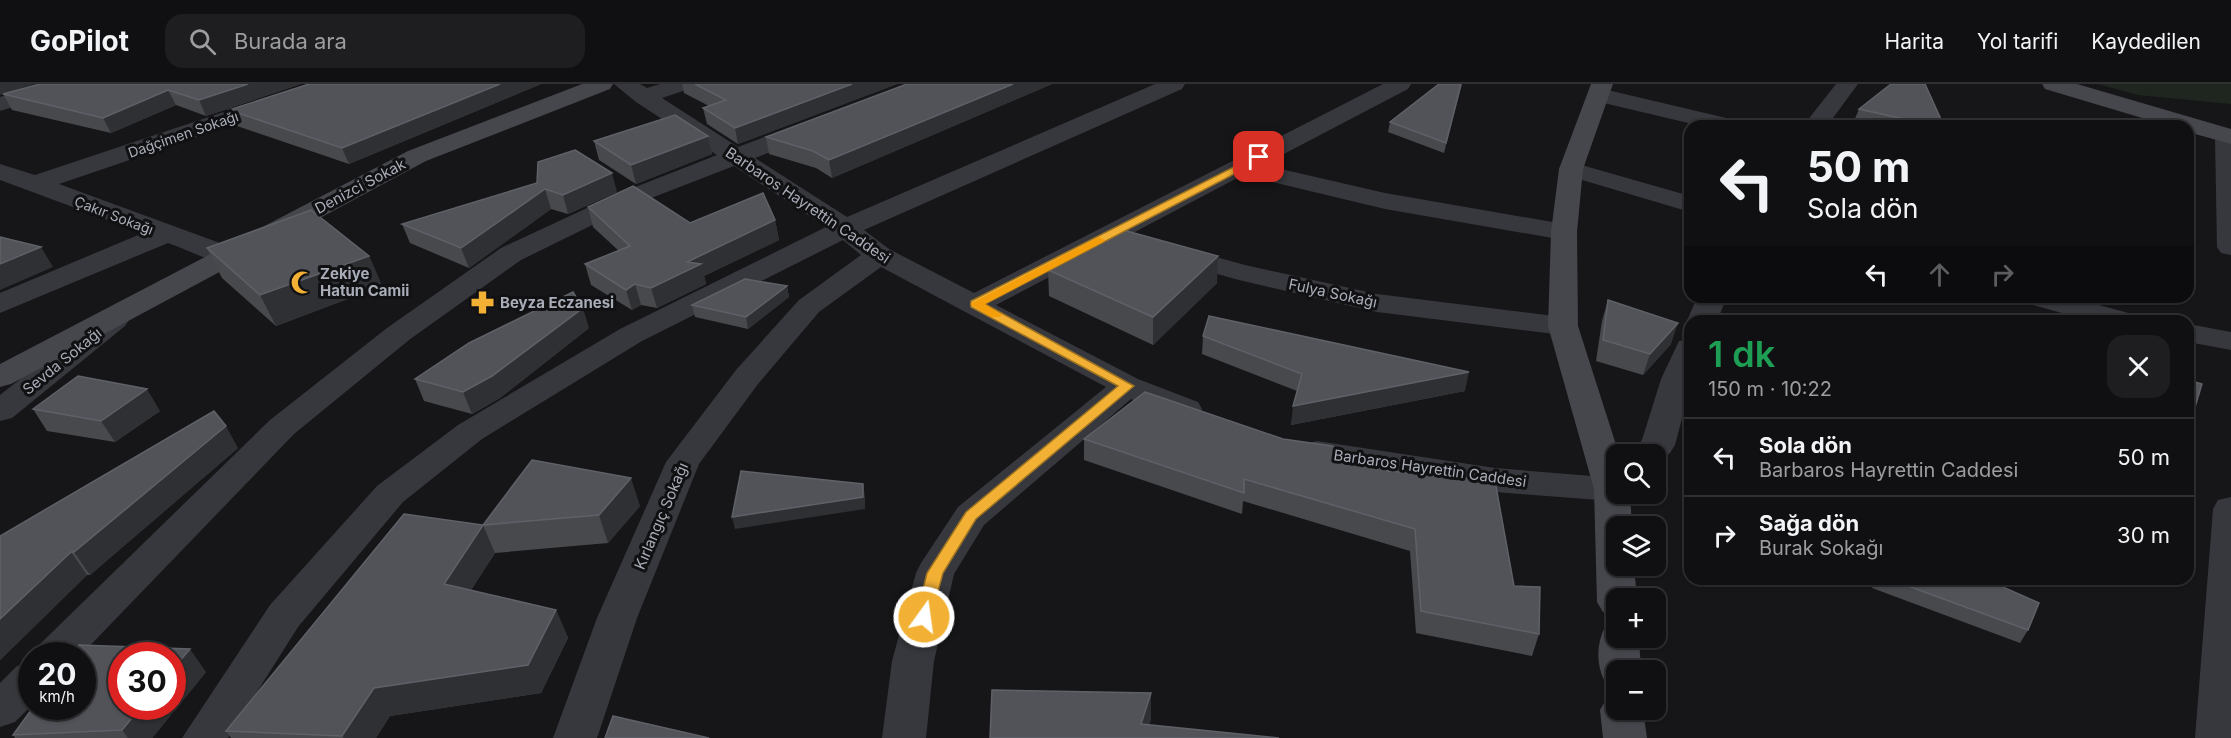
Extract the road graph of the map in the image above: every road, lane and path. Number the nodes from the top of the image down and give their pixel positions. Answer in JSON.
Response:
{"nodes":[{"id":1,"x":67,"y":84,"type":"edge"},
{"id":2,"x":330,"y":84,"type":"edge"},
{"id":3,"x":602,"y":84,"type":"edge"},
{"id":4,"x":681,"y":84,"type":"edge"},
{"id":5,"x":1174,"y":84,"type":"edge"},
{"id":6,"x":1400,"y":84,"type":"edge"},
{"id":7,"x":1846,"y":84,"type":"edge"},
{"id":8,"x":2053,"y":84,"type":"edge"},
{"id":9,"x":635,"y":90,"type":"edge"},
{"id":10,"x":1601,"y":90,"type":"edge"},
{"id":11,"x":0,"y":104,"type":"edge"},
{"id":12,"x":835,"y":118,"type":"edge"},
{"id":13,"x":1709,"y":120,"type":"edge"},
{"id":14,"x":1819,"y":120,"type":"edge"},
{"id":15,"x":2179,"y":120,"type":"edge"},
{"id":16,"x":2194,"y":124,"type":"edge"},
{"id":17,"x":2225,"y":133,"type":"edge"},
{"id":18,"x":736,"y":157,"type":"junction"},
{"id":19,"x":1239,"y":167,"type":"junction"},
{"id":20,"x":1571,"y":169,"type":"junction"},
{"id":21,"x":14,"y":180,"type":"edge"},
{"id":22,"x":1684,"y":202,"type":"edge"},
{"id":23,"x":845,"y":228,"type":"junction"},
{"id":24,"x":1564,"y":232,"type":"junction"},
{"id":25,"x":165,"y":234,"type":"junction"},
{"id":26,"x":1109,"y":235,"type":"junction"},
{"id":27,"x":2231,"y":247,"type":"edge"},
{"id":28,"x":879,"y":255,"type":"junction"},
{"id":29,"x":229,"y":256,"type":"junction"},
{"id":30,"x":2058,"y":303,"type":"edge"},
{"id":31,"x":0,"y":304,"type":"edge"},
{"id":32,"x":976,"y":304,"type":"junction"},
{"id":33,"x":125,"y":311,"type":"junction"},
{"id":34,"x":2103,"y":315,"type":"edge"},
{"id":35,"x":1563,"y":326,"type":"junction"},
{"id":36,"x":2194,"y":334,"type":"edge"},
{"id":37,"x":2231,"y":341,"type":"edge"},
{"id":38,"x":1684,"y":362,"type":"edge"},
{"id":39,"x":0,"y":377,"type":"edge"},
{"id":40,"x":1127,"y":386,"type":"junction"},
{"id":41,"x":0,"y":411,"type":"edge"},
{"id":42,"x":1211,"y":418,"type":"edge"},
{"id":43,"x":1658,"y":444,"type":"edge"},
{"id":44,"x":1285,"y":447,"type":"edge"},
{"id":45,"x":1606,"y":461,"type":"edge"},
{"id":46,"x":1606,"y":486,"type":"edge"},
{"id":47,"x":1614,"y":504,"type":"edge"},
{"id":48,"x":2231,"y":509,"type":"edge"},
{"id":49,"x":1617,"y":588,"type":"edge"},
{"id":50,"x":68,"y":642,"type":"edge"},
{"id":51,"x":18,"y":692,"type":"edge"},
{"id":52,"x":0,"y":710,"type":"edge"},
{"id":53,"x":1623,"y":720,"type":"edge"},
{"id":54,"x":204,"y":738,"type":"edge"},
{"id":55,"x":575,"y":738,"type":"edge"},
{"id":56,"x":904,"y":738,"type":"edge"},
{"id":57,"x":1625,"y":738,"type":"edge"},
{"id":58,"x":2217,"y":738,"type":"edge"}],
"edges":[{"from":1,"to":11,"type":"street"},
{"from":2,"to":21,"type":"street","name":"Dağçimen Sokağı"},
{"from":3,"to":29,"type":"street","name":"Denizci Sokak"},
{"from":4,"to":9,"type":"street"},
{"from":5,"to":23,"type":"street"},
{"from":6,"to":19,"type":"street"},
{"from":7,"to":14,"type":"street"},
{"from":8,"to":15,"type":"street"},
{"from":9,"to":18,"type":"street","name":"Barbaros Hayrettin Caddesi"},
{"from":10,"to":13,"type":"street"},
{"from":10,"to":20,"type":"street"},
{"from":12,"to":18,"type":"street"},
{"from":16,"to":17,"type":"street"},
{"from":17,"to":27,"type":"street"},
{"from":18,"to":23,"type":"street","name":"Barbaros Hayrettin Caddesi"},
{"from":18,"to":50,"type":"street"},
{"from":19,"to":24,"type":"street"},
{"from":19,"to":26,"type":"street"},
{"from":20,"to":22,"type":"street"},
{"from":20,"to":24,"type":"street"},
{"from":21,"to":25,"type":"street","name":"Çakır Sokağı"},
{"from":23,"to":28,"type":"street","name":"Barbaros Hayrettin Caddesi"},
{"from":23,"to":54,"type":"street"},
{"from":24,"to":35,"type":"street"},
{"from":25,"to":29,"type":"street","name":"Çakır Sokağı"},
{"from":25,"to":31,"type":"street"},
{"from":26,"to":32,"type":"street"},
{"from":26,"to":35,"type":"street","name":"Fulya Sokağı"},
{"from":28,"to":32,"type":"street","name":"Barbaros Hayrettin Caddesi"},
{"from":28,"to":55,"type":"street","name":"Kırlangıç Sokağı"},
{"from":29,"to":33,"type":"street","name":"Denizci Sokak"},
{"from":30,"to":34,"type":"street"},
{"from":32,"to":40,"type":"street","name":"Barbaros Hayrettin Caddesi"},
{"from":33,"to":39,"type":"street","name":"Denizci Sokak"},
{"from":33,"to":41,"type":"street","name":"Sevda Sokağı"},
{"from":35,"to":45,"type":"street"},
{"from":36,"to":37,"type":"street"},
{"from":38,"to":43,"type":"street"},
{"from":40,"to":42,"type":"street","name":"Barbaros Hayrettin Caddesi"},
{"from":40,"to":56,"type":"street"},
{"from":44,"to":46,"type":"street","name":"Barbaros Hayrettin Caddesi"},
{"from":47,"to":49,"type":"street"},
{"from":48,"to":58,"type":"street"},
{"from":51,"to":52,"type":"street"},
{"from":53,"to":57,"type":"street"}]}
